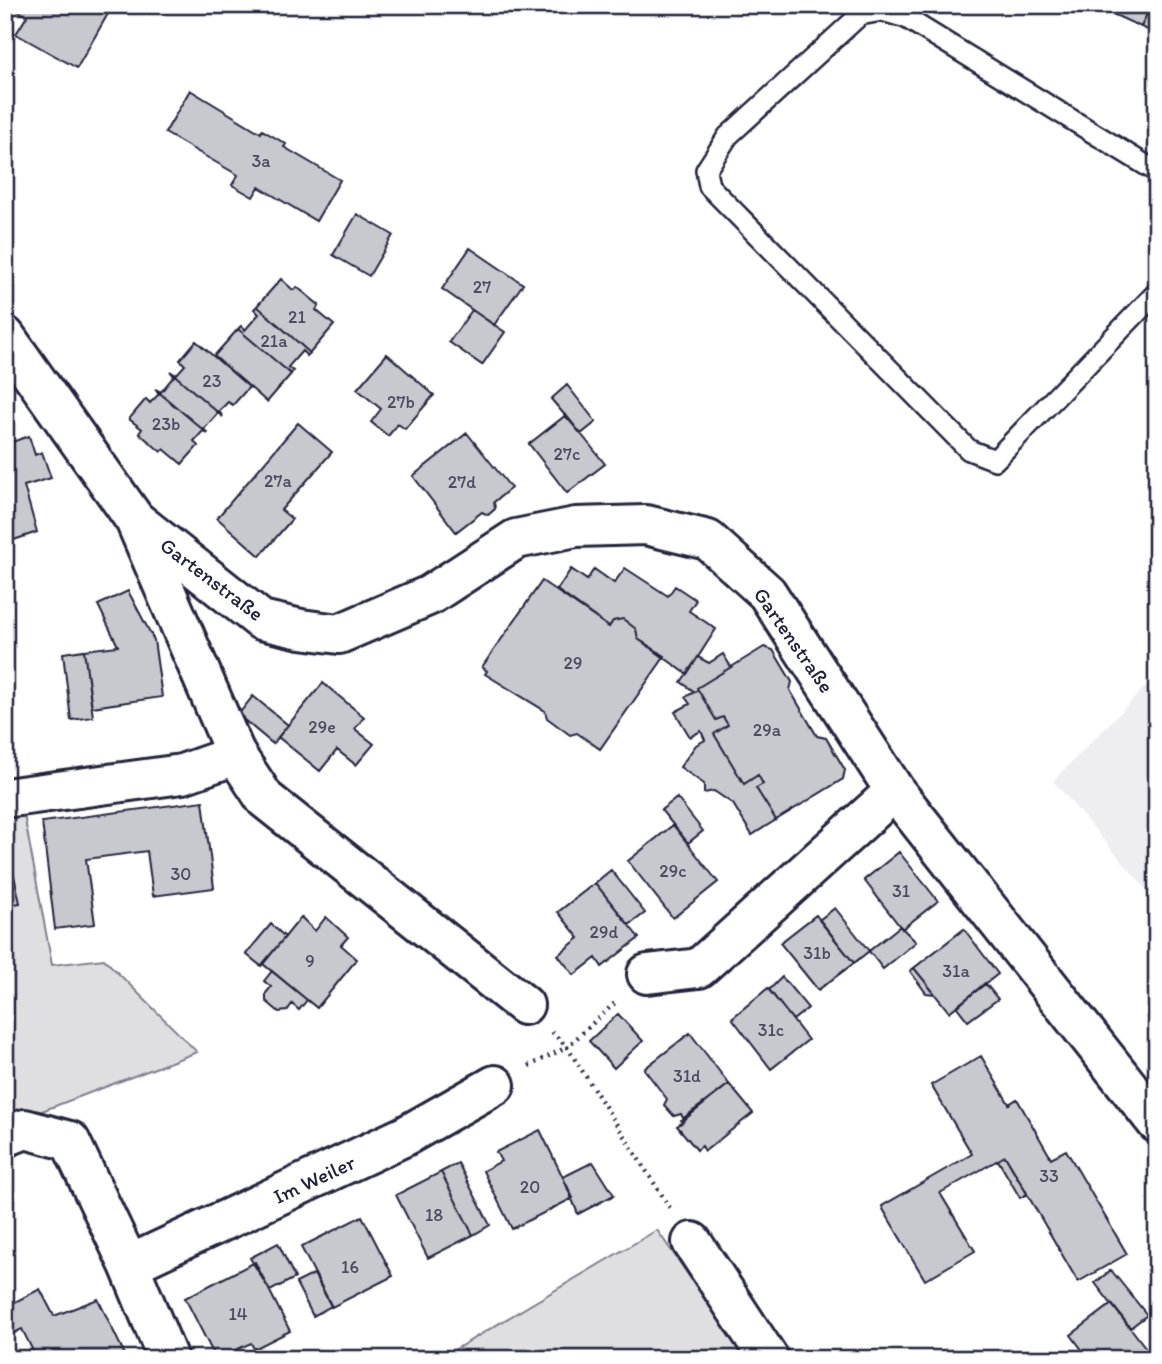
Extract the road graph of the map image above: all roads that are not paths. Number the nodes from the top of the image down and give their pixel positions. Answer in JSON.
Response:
{"nodes":[{"id":1,"x":1157,"y":172,"type":"edge"},
{"id":2,"x":1157,"y":292,"type":"edge"},
{"id":3,"x":5,"y":335,"type":"edge"},
{"id":4,"x":135,"y":520,"type":"junction"},
{"id":5,"x":236,"y":755,"type":"junction"},
{"id":6,"x":895,"y":791,"type":"junction"},
{"id":7,"x":5,"y":798,"type":"edge"},
{"id":8,"x":647,"y":974,"type":"road end"},
{"id":9,"x":524,"y":1004,"type":"road end"},
{"id":10,"x":495,"y":1085,"type":"dead end"},
{"id":11,"x":1157,"y":1123,"type":"edge"},
{"id":12,"x":5,"y":1137,"type":"edge"},
{"id":13,"x":692,"y":1242,"type":"road end"},
{"id":14,"x":129,"y":1265,"type":"junction"},
{"id":15,"x":168,"y":1359,"type":"edge"},
{"id":16,"x":769,"y":1359,"type":"edge"}],
"edges":[{"from":1,"to":2,"type":"lane"},
{"from":3,"to":4,"type":"street","name":"Gartenstraße"},
{"from":4,"to":5,"type":"street","name":"Gartenstraße"},
{"from":4,"to":6,"type":"street","name":"Gartenstraße"},
{"from":5,"to":7,"type":"street"},
{"from":5,"to":9,"type":"street","name":"Gartenstraße"},
{"from":6,"to":8,"type":"street"},
{"from":6,"to":11,"type":"street","name":"Gartenstraße"},
{"from":10,"to":14,"type":"street","name":"Im Weiler"},
{"from":12,"to":14,"type":"street"},
{"from":13,"to":16,"type":"street"},
{"from":14,"to":15,"type":"street"}]}
